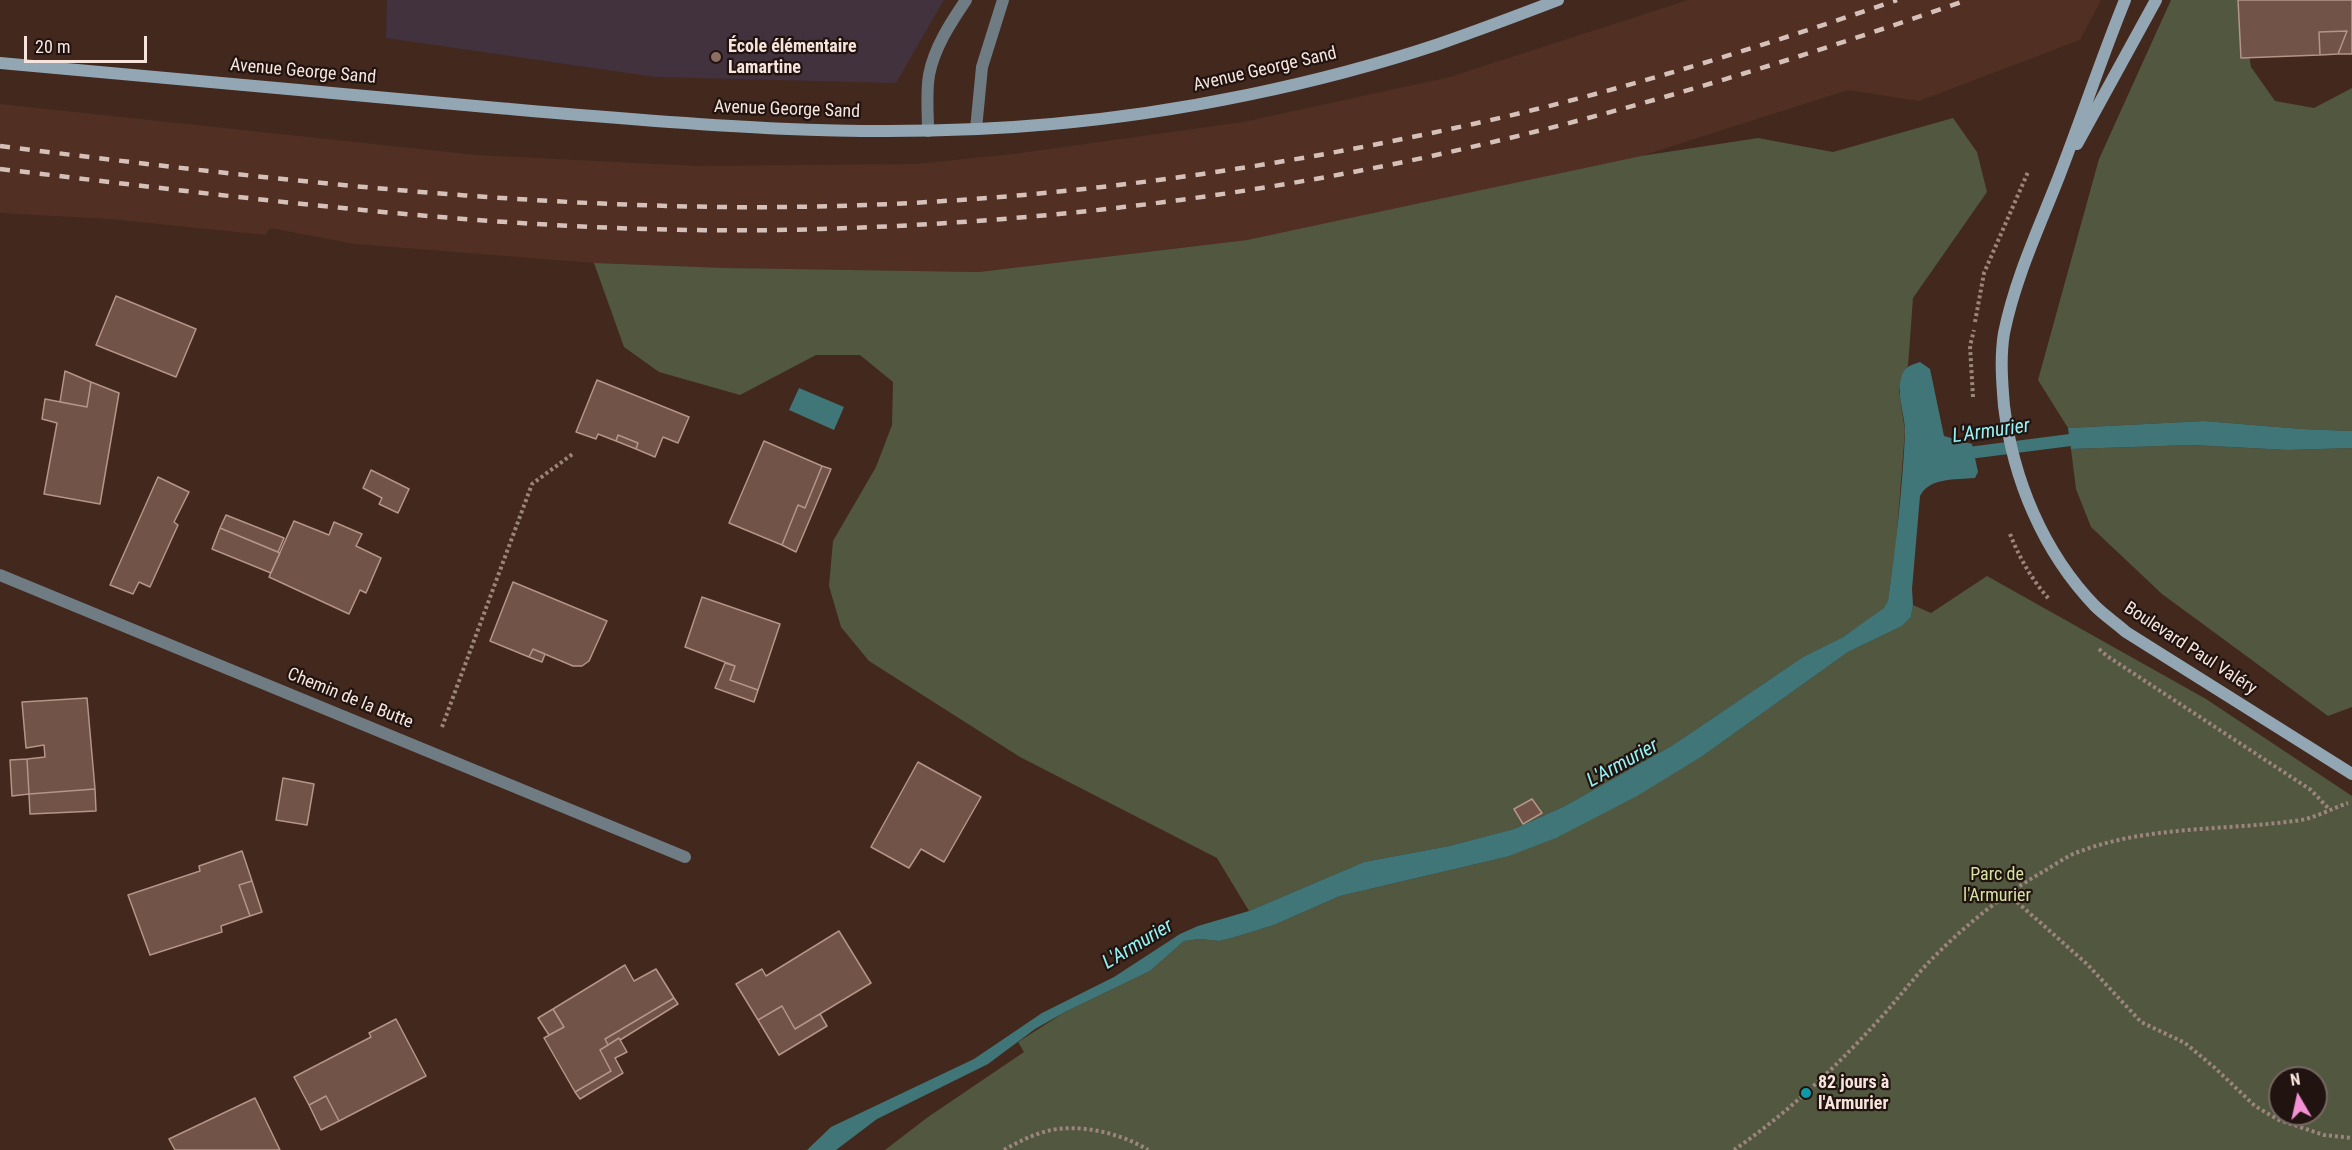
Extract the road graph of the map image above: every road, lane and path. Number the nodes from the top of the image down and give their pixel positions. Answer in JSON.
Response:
{"nodes":[{"id":1,"x":966,"y":0,"type":"edge"},
{"id":2,"x":1003,"y":0,"type":"edge"},
{"id":3,"x":1558,"y":0,"type":"edge"},
{"id":4,"x":2125,"y":0,"type":"edge"},
{"id":5,"x":2156,"y":0,"type":"edge"},
{"id":6,"x":0,"y":63,"type":"edge"},
{"id":7,"x":976,"y":129,"type":"junction"},
{"id":8,"x":928,"y":131,"type":"junction"},
{"id":9,"x":2058,"y":179,"type":"junction"},
{"id":10,"x":574,"y":453,"type":"dead end"},
{"id":11,"x":0,"y":575,"type":"edge"},
{"id":12,"x":432,"y":752,"type":"junction"},
{"id":13,"x":2352,"y":774,"type":"edge"},
{"id":14,"x":2352,"y":801,"type":"edge"},
{"id":15,"x":685,"y":856,"type":"dead end"},
{"id":16,"x":2008,"y":894,"type":"junction"},
{"id":17,"x":2352,"y":1138,"type":"edge"},
{"id":18,"x":1004,"y":1150,"type":"edge"},
{"id":19,"x":1148,"y":1150,"type":"edge"},
{"id":20,"x":1734,"y":1150,"type":"edge"}],
"edges":[{"from":1,"to":8,"type":"street"},
{"from":2,"to":7,"type":"street"},
{"from":3,"to":7,"type":"street","name":"Avenue George Sand"},
{"from":4,"to":9,"type":"street","name":"Boulevard Paul Valéry"},
{"from":5,"to":9,"type":"street","name":"Boulevard Paul Valéry"},
{"from":6,"to":8,"type":"street","name":"Avenue George Sand"},
{"from":7,"to":8,"type":"street","name":"Avenue George Sand"},
{"from":9,"to":13,"type":"street","name":"Boulevard Paul Valéry"},
{"from":10,"to":12,"type":"path"},
{"from":11,"to":12,"type":"street","name":"Chemin de la Butte"},
{"from":12,"to":15,"type":"street","name":"Chemin de la Butte"},
{"from":14,"to":16,"type":"path"},
{"from":16,"to":17,"type":"path"},
{"from":16,"to":20,"type":"path"},
{"from":18,"to":19,"type":"path"}]}
